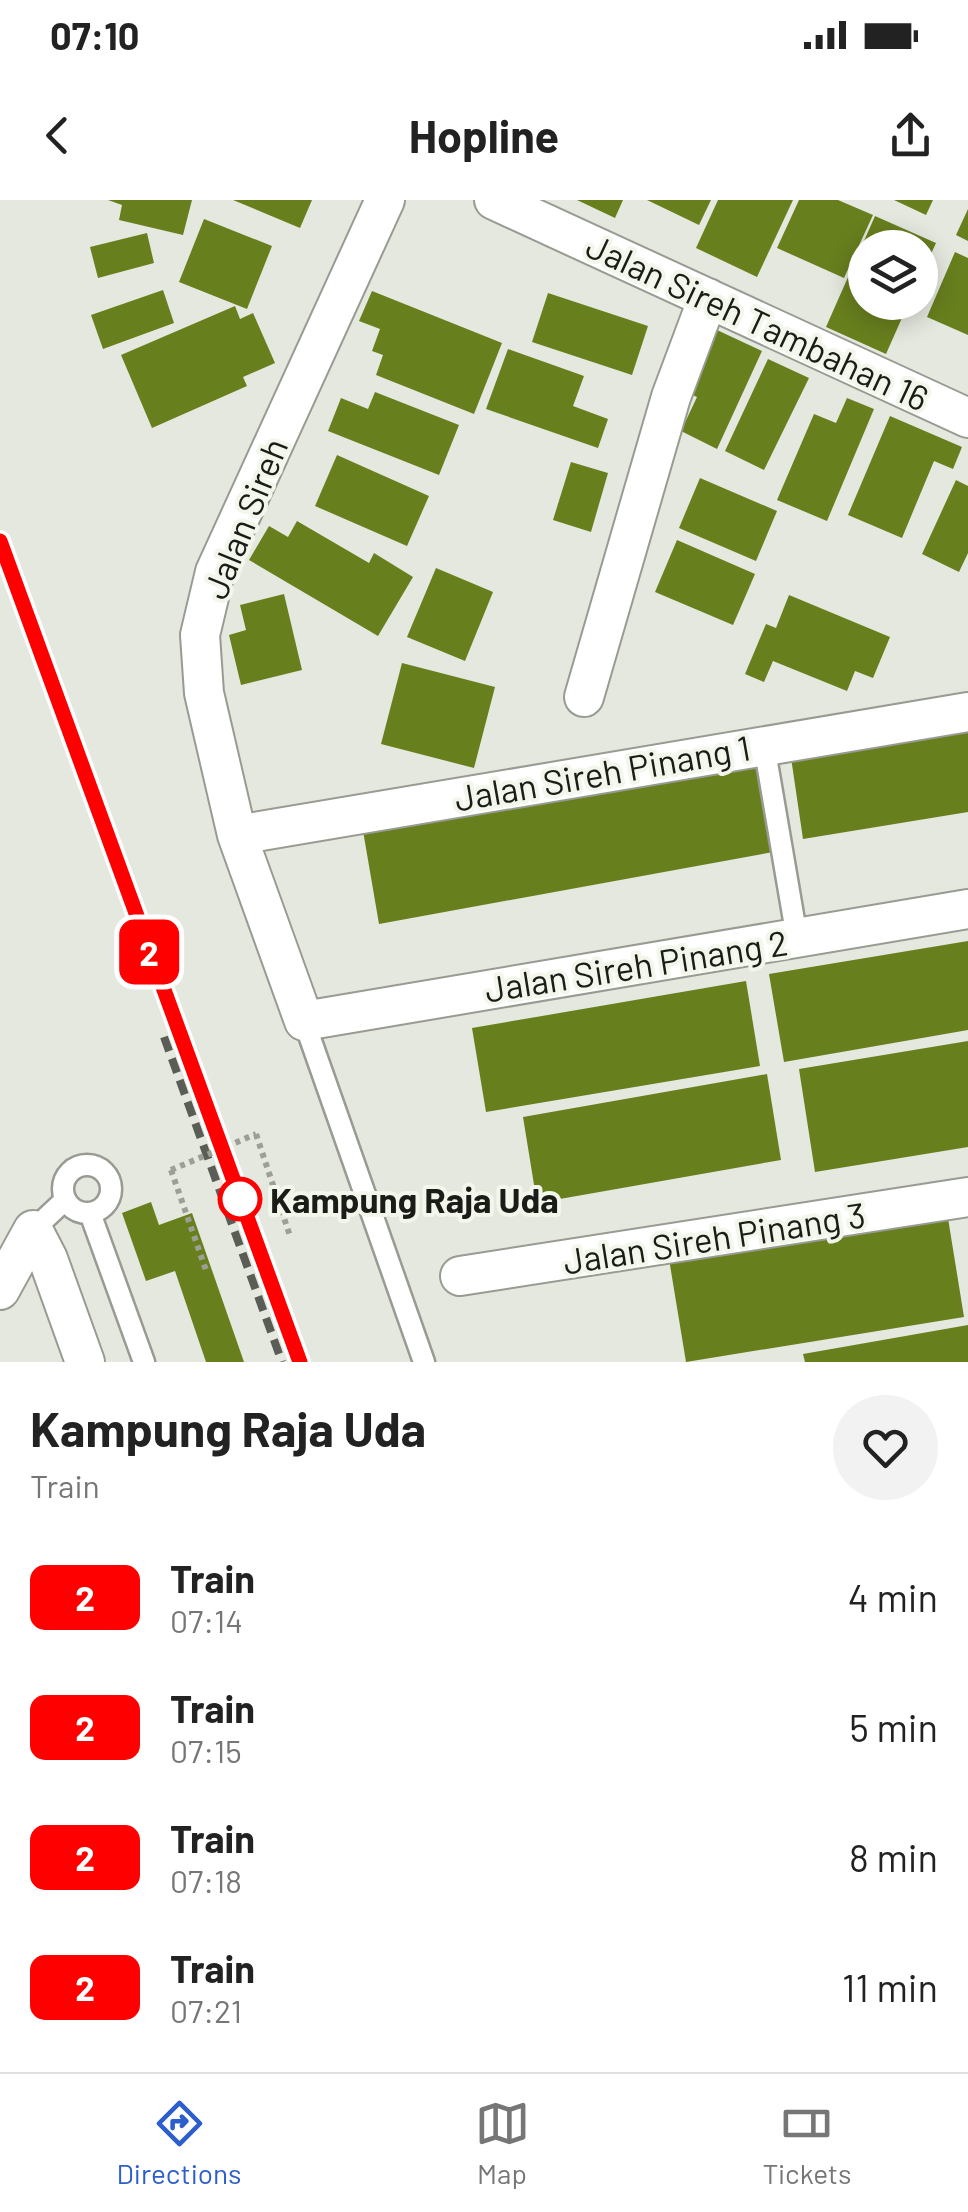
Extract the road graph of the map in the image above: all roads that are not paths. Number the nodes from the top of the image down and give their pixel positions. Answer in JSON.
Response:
{"nodes":[{"id":1,"x":385,"y":200,"type":"edge"},
{"id":2,"x":494,"y":200,"type":"edge"},
{"id":3,"x":708,"y":298,"type":"junction"},
{"id":4,"x":968,"y":418,"type":"edge"},
{"id":5,"x":584,"y":697,"type":"dead end"},
{"id":6,"x":968,"y":712,"type":"edge"},
{"id":7,"x":764,"y":744,"type":"junction"},
{"id":8,"x":238,"y":835,"type":"junction"},
{"id":9,"x":968,"y":910,"type":"edge"},
{"id":10,"x":798,"y":938,"type":"junction"},
{"id":11,"x":304,"y":1021,"type":"junction"},
{"id":12,"x":968,"y":1198,"type":"edge"},
{"id":13,"x":66,"y":1200,"type":"junction"},
{"id":14,"x":90,"y":1213,"type":"junction"},
{"id":15,"x":33,"y":1230,"type":"junction"},
{"id":16,"x":460,"y":1276,"type":"dead end"},
{"id":17,"x":0,"y":1290,"type":"edge"},
{"id":18,"x":85,"y":1362,"type":"edge"},
{"id":19,"x":144,"y":1362,"type":"edge"},
{"id":20,"x":424,"y":1362,"type":"edge"}],
"edges":[{"from":1,"to":8,"type":"street","name":"Jalan Sireh"},
{"from":2,"to":3,"type":"street","name":"Jalan Sireh Tambahan 16"},
{"from":3,"to":4,"type":"street","name":"Jalan Sireh Tambahan 16"},
{"from":3,"to":5,"type":"street"},
{"from":6,"to":7,"type":"street","name":"Jalan Sireh Pinang 1"},
{"from":7,"to":8,"type":"street","name":"Jalan Sireh Pinang 1"},
{"from":7,"to":10,"type":"lane"},
{"from":8,"to":11,"type":"street","name":"Jalan Sireh"},
{"from":9,"to":10,"type":"street","name":"Jalan Sireh Pinang 2"},
{"from":10,"to":11,"type":"street","name":"Jalan Sireh Pinang 2"},
{"from":11,"to":20,"type":"lane"},
{"from":12,"to":16,"type":"street","name":"Jalan Sireh Pinang 3"},
{"from":13,"to":14,"type":"lane"},
{"from":13,"to":14,"type":"lane"},
{"from":13,"to":15,"type":"lane"},
{"from":14,"to":19,"type":"lane"},
{"from":15,"to":17,"type":"street"},
{"from":15,"to":18,"type":"street"}]}
